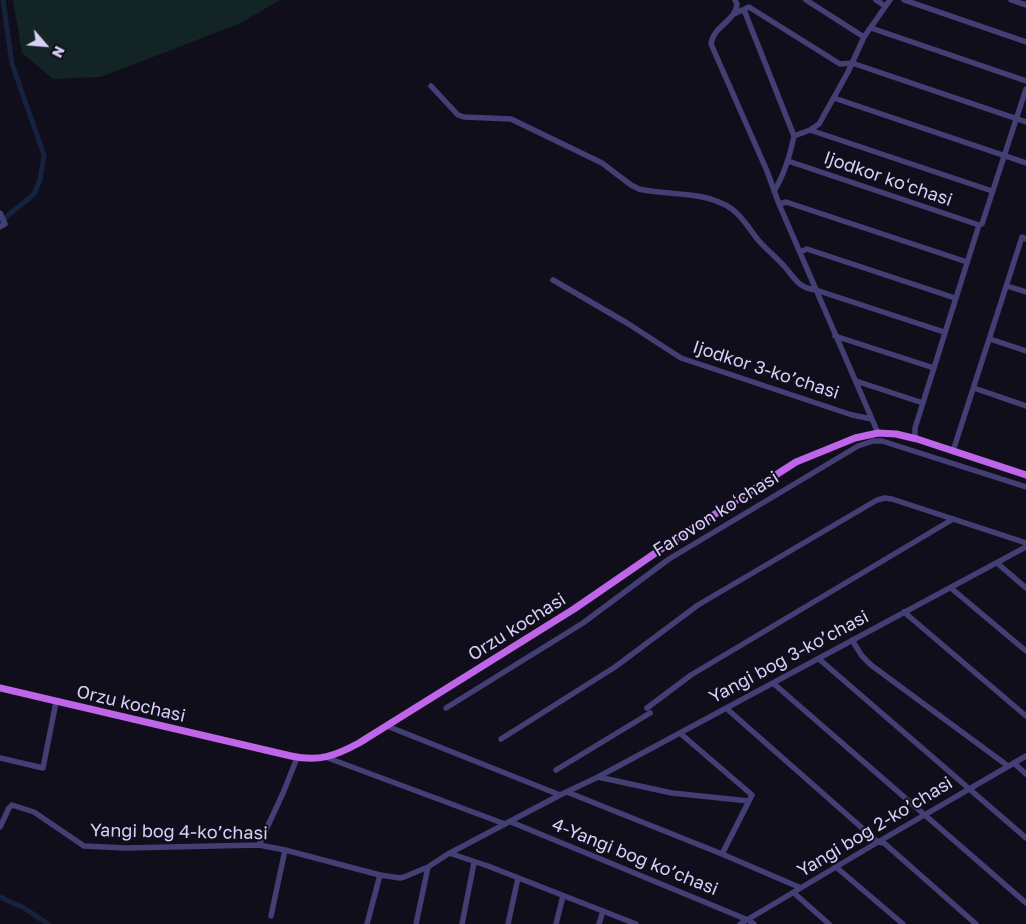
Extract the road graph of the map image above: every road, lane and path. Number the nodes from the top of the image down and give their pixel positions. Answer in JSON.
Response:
{"nodes":[{"id":1,"x":734,"y":0,"type":"edge"},
{"id":2,"x":753,"y":0,"type":"edge"},
{"id":3,"x":806,"y":0,"type":"edge"},
{"id":4,"x":876,"y":0,"type":"edge"},
{"id":5,"x":890,"y":0,"type":"edge"},
{"id":6,"x":904,"y":0,"type":"edge"},
{"id":7,"x":1012,"y":0,"type":"edge"},
{"id":8,"x":1026,"y":5,"type":"edge"},
{"id":9,"x":886,"y":6,"type":"junction"},
{"id":10,"x":747,"y":9,"type":"junction"},
{"id":11,"x":734,"y":14,"type":"junction"},
{"id":12,"x":871,"y":28,"type":"junction"},
{"id":13,"x":864,"y":37,"type":"junction"},
{"id":14,"x":1026,"y":42,"type":"edge"},
{"id":15,"x":852,"y":63,"type":"junction"},
{"id":16,"x":1026,"y":81,"type":"edge"},
{"id":17,"x":431,"y":86,"type":"dead end"},
{"id":18,"x":1026,"y":89,"type":"edge"},
{"id":19,"x":834,"y":98,"type":"junction"},
{"id":20,"x":1016,"y":119,"type":"junction"},
{"id":21,"x":1026,"y":122,"type":"edge"},
{"id":22,"x":810,"y":130,"type":"junction"},
{"id":23,"x":794,"y":136,"type":"junction"},
{"id":24,"x":1004,"y":156,"type":"junction"},
{"id":25,"x":788,"y":161,"type":"junction"},
{"id":26,"x":1026,"y":163,"type":"edge"},
{"id":27,"x":774,"y":191,"type":"junction"},
{"id":28,"x":992,"y":191,"type":"junction"},
{"id":29,"x":779,"y":204,"type":"junction"},
{"id":30,"x":979,"y":226,"type":"junction"},
{"id":31,"x":1026,"y":239,"type":"edge"},
{"id":32,"x":800,"y":252,"type":"junction"},
{"id":33,"x":967,"y":262,"type":"junction"},
{"id":34,"x":552,"y":280,"type":"dead end"},
{"id":35,"x":1007,"y":286,"type":"junction"},
{"id":36,"x":816,"y":290,"type":"junction"},
{"id":37,"x":1026,"y":292,"type":"edge"},
{"id":38,"x":955,"y":298,"type":"junction"},
{"id":39,"x":944,"y":332,"type":"junction"},
{"id":40,"x":835,"y":336,"type":"junction"},
{"id":41,"x":990,"y":339,"type":"junction"},
{"id":42,"x":1026,"y":351,"type":"edge"},
{"id":43,"x":934,"y":368,"type":"junction"},
{"id":44,"x":856,"y":381,"type":"junction"},
{"id":45,"x":974,"y":388,"type":"junction"},
{"id":46,"x":924,"y":403,"type":"junction"},
{"id":47,"x":1026,"y":406,"type":"edge"},
{"id":48,"x":872,"y":419,"type":"junction"},
{"id":49,"x":878,"y":433,"type":"junction"},
{"id":50,"x":915,"y":438,"type":"junction"},
{"id":51,"x":953,"y":451,"type":"junction"},
{"id":52,"x":1026,"y":475,"type":"edge"},
{"id":53,"x":1026,"y":487,"type":"edge"},
{"id":54,"x":953,"y":519,"type":"junction"},
{"id":55,"x":1026,"y":543,"type":"edge"},
{"id":56,"x":1026,"y":548,"type":"edge"},
{"id":57,"x":997,"y":563,"type":"junction"},
{"id":58,"x":951,"y":588,"type":"junction"},
{"id":59,"x":1026,"y":588,"type":"edge"},
{"id":60,"x":904,"y":612,"type":"junction"},
{"id":61,"x":852,"y":640,"type":"junction"},
{"id":62,"x":1026,"y":651,"type":"edge"},
{"id":63,"x":819,"y":659,"type":"junction"},
{"id":64,"x":772,"y":683,"type":"junction"},
{"id":65,"x":0,"y":688,"type":"edge"},
{"id":66,"x":56,"y":702,"type":"junction"},
{"id":67,"x":446,"y":708,"type":"dead end"},
{"id":68,"x":726,"y":708,"type":"junction"},
{"id":69,"x":1026,"y":716,"type":"edge"},
{"id":70,"x":387,"y":726,"type":"junction"},
{"id":71,"x":680,"y":733,"type":"junction"},
{"id":72,"x":501,"y":739,"type":"dead end"},
{"id":73,"x":1026,"y":756,"type":"edge"},
{"id":74,"x":0,"y":758,"type":"edge"},
{"id":75,"x":297,"y":758,"type":"junction"},
{"id":76,"x":328,"y":758,"type":"junction"},
{"id":77,"x":1011,"y":765,"type":"junction"},
{"id":78,"x":556,"y":770,"type":"dead end"},
{"id":79,"x":1026,"y":774,"type":"edge"},
{"id":80,"x":598,"y":777,"type":"junction"},
{"id":81,"x":969,"y":789,"type":"junction"},
{"id":82,"x":567,"y":792,"type":"junction"},
{"id":83,"x":560,"y":795,"type":"junction"},
{"id":84,"x":748,"y":801,"type":"junction"},
{"id":85,"x":923,"y":815,"type":"junction"},
{"id":86,"x":508,"y":823,"type":"junction"},
{"id":87,"x":0,"y":827,"type":"edge"},
{"id":88,"x":1026,"y":838,"type":"edge"},
{"id":89,"x":878,"y":842,"type":"junction"},
{"id":90,"x":259,"y":845,"type":"junction"},
{"id":91,"x":285,"y":850,"type":"junction"},
{"id":92,"x":452,"y":854,"type":"junction"},
{"id":93,"x":722,"y":854,"type":"junction"},
{"id":94,"x":474,"y":863,"type":"junction"},
{"id":95,"x":836,"y":866,"type":"junction"},
{"id":96,"x":428,"y":867,"type":"junction"},
{"id":97,"x":380,"y":875,"type":"junction"},
{"id":98,"x":518,"y":878,"type":"junction"},
{"id":99,"x":801,"y":888,"type":"junction"},
{"id":100,"x":794,"y":893,"type":"junction"},
{"id":101,"x":562,"y":896,"type":"junction"},
{"id":102,"x":1026,"y":903,"type":"edge"},
{"id":103,"x":603,"y":911,"type":"junction"},
{"id":104,"x":272,"y":916,"type":"dead end"},
{"id":105,"x":748,"y":920,"type":"junction"},
{"id":106,"x":367,"y":924,"type":"edge"},
{"id":107,"x":416,"y":924,"type":"edge"},
{"id":108,"x":462,"y":924,"type":"edge"},
{"id":109,"x":508,"y":924,"type":"edge"},
{"id":110,"x":556,"y":924,"type":"edge"},
{"id":111,"x":599,"y":924,"type":"edge"},
{"id":112,"x":636,"y":924,"type":"edge"},
{"id":113,"x":740,"y":924,"type":"edge"},
{"id":114,"x":754,"y":924,"type":"edge"},
{"id":115,"x":829,"y":924,"type":"edge"},
{"id":116,"x":903,"y":924,"type":"edge"},
{"id":117,"x":976,"y":924,"type":"edge"}],
"edges":[{"from":1,"to":11,"type":"street"},
{"from":2,"to":10,"type":"street"},
{"from":3,"to":13,"type":"street"},
{"from":4,"to":9,"type":"street"},
{"from":5,"to":9,"type":"street","name":"Ijodkor koʻchasi"},
{"from":6,"to":14,"type":"street"},
{"from":7,"to":8,"type":"street"},
{"from":9,"to":12,"type":"street","name":"Ijodkor koʻchasi"},
{"from":10,"to":11,"type":"street"},
{"from":10,"to":15,"type":"street"},
{"from":10,"to":23,"type":"street"},
{"from":11,"to":27,"type":"street"},
{"from":12,"to":13,"type":"street","name":"Ijodkor koʻchasi"},
{"from":12,"to":16,"type":"street"},
{"from":13,"to":15,"type":"street","name":"Ijodkor koʻchasi"},
{"from":15,"to":19,"type":"street","name":"Ijodkor koʻchasi"},
{"from":15,"to":20,"type":"street"},
{"from":17,"to":36,"type":"street"},
{"from":18,"to":20,"type":"street"},
{"from":19,"to":22,"type":"street","name":"Ijodkor koʻchasi"},
{"from":19,"to":24,"type":"street"},
{"from":20,"to":21,"type":"street"},
{"from":20,"to":24,"type":"street"},
{"from":22,"to":23,"type":"street","name":"Ijodkor koʻchasi"},
{"from":22,"to":28,"type":"street","name":"Ijodkor koʻchasi"},
{"from":23,"to":25,"type":"street"},
{"from":24,"to":26,"type":"street"},
{"from":24,"to":28,"type":"street"},
{"from":25,"to":27,"type":"street"},
{"from":25,"to":30,"type":"street","name":"Ijodkor koʻchasi"},
{"from":27,"to":29,"type":"street"},
{"from":28,"to":30,"type":"street"},
{"from":29,"to":32,"type":"street"},
{"from":29,"to":33,"type":"street"},
{"from":30,"to":33,"type":"street"},
{"from":31,"to":35,"type":"street"},
{"from":32,"to":36,"type":"street"},
{"from":32,"to":38,"type":"street"},
{"from":33,"to":38,"type":"street"},
{"from":34,"to":48,"type":"street","name":"Ijodkor 3-koʼchasi"},
{"from":35,"to":37,"type":"street"},
{"from":35,"to":41,"type":"street"},
{"from":36,"to":39,"type":"street"},
{"from":36,"to":40,"type":"street"},
{"from":38,"to":39,"type":"street"},
{"from":39,"to":43,"type":"street"},
{"from":40,"to":43,"type":"street"},
{"from":40,"to":44,"type":"street"},
{"from":41,"to":42,"type":"street"},
{"from":41,"to":45,"type":"street"},
{"from":43,"to":46,"type":"street"},
{"from":44,"to":46,"type":"street"},
{"from":44,"to":48,"type":"street"},
{"from":45,"to":47,"type":"street"},
{"from":45,"to":51,"type":"street"},
{"from":46,"to":50,"type":"street"},
{"from":48,"to":49,"type":"street"},
{"from":49,"to":50,"type":"main road","name":"Orzu kochasi"},
{"from":49,"to":70,"type":"main road","name":"Orzu kochasi"},
{"from":50,"to":51,"type":"main road","name":"Orzu kochasi"},
{"from":51,"to":52,"type":"main road","name":"Orzu kochasi"},
{"from":53,"to":67,"type":"street","name":"Farovon koʻchasi"},
{"from":54,"to":55,"type":"street"},
{"from":54,"to":72,"type":"street"},
{"from":54,"to":78,"type":"street"},
{"from":56,"to":57,"type":"street","name":"Yangi bog 3-koʼchasi"},
{"from":57,"to":58,"type":"street","name":"Yangi bog 3-koʼchasi"},
{"from":57,"to":59,"type":"street"},
{"from":58,"to":60,"type":"street","name":"Yangi bog 3-koʼchasi"},
{"from":58,"to":62,"type":"street"},
{"from":60,"to":61,"type":"street","name":"Yangi bog 3-koʼchasi"},
{"from":60,"to":69,"type":"street"},
{"from":61,"to":63,"type":"street","name":"Yangi bog 3-koʼchasi"},
{"from":61,"to":77,"type":"street"},
{"from":63,"to":64,"type":"street","name":"Yangi bog 3-koʼchasi"},
{"from":63,"to":81,"type":"street"},
{"from":64,"to":68,"type":"street","name":"Yangi bog 3-koʼchasi"},
{"from":64,"to":85,"type":"street"},
{"from":65,"to":66,"type":"main road","name":"Orzu kochasi"},
{"from":66,"to":74,"type":"street"},
{"from":66,"to":75,"type":"main road","name":"Orzu kochasi"},
{"from":68,"to":71,"type":"street","name":"Yangi bog 3-koʼchasi"},
{"from":68,"to":89,"type":"street"},
{"from":70,"to":76,"type":"main road","name":"Orzu kochasi"},
{"from":70,"to":83,"type":"street"},
{"from":71,"to":80,"type":"street","name":"Yangi bog 3-koʼchasi"},
{"from":71,"to":84,"type":"street"},
{"from":73,"to":77,"type":"street","name":"Yangi bog 2-koʼchasi"},
{"from":75,"to":76,"type":"main road","name":"Orzu kochasi"},
{"from":75,"to":90,"type":"street"},
{"from":76,"to":86,"type":"street","name":"4-Yangi bog koʼchasi"},
{"from":77,"to":79,"type":"street"},
{"from":77,"to":81,"type":"street","name":"Yangi bog 2-koʼchasi"},
{"from":80,"to":82,"type":"street","name":"Yangi bog 3-koʼchasi"},
{"from":80,"to":84,"type":"street"},
{"from":81,"to":85,"type":"street","name":"Yangi bog 2-koʼchasi"},
{"from":81,"to":88,"type":"street"},
{"from":82,"to":83,"type":"street","name":"Yangi bog 4-koʼchasi"},
{"from":82,"to":93,"type":"street","name":"4-Yangi bog koʼchasi"},
{"from":83,"to":86,"type":"street","name":"Yangi bog 4-koʼchasi"},
{"from":84,"to":93,"type":"street"},
{"from":85,"to":89,"type":"street","name":"Yangi bog 2-koʼchasi"},
{"from":85,"to":102,"type":"street"},
{"from":86,"to":92,"type":"street","name":"Yangi bog 4-koʼchasi"},
{"from":86,"to":105,"type":"street","name":"4-Yangi bog koʼchasi"},
{"from":87,"to":90,"type":"street","name":"Yangi bog 4-koʼchasi"},
{"from":89,"to":95,"type":"street","name":"Yangi bog 2-koʼchasi"},
{"from":89,"to":117,"type":"street"},
{"from":90,"to":91,"type":"street","name":"Yangi bog 4-koʼchasi"},
{"from":91,"to":97,"type":"street","name":"Yangi bog 4-koʼchasi"},
{"from":91,"to":104,"type":"street"},
{"from":92,"to":94,"type":"street"},
{"from":92,"to":96,"type":"street","name":"Yangi bog 4-koʼchasi"},
{"from":93,"to":99,"type":"street","name":"4-Yangi bog koʼchasi"},
{"from":94,"to":98,"type":"street"},
{"from":94,"to":108,"type":"street"},
{"from":95,"to":99,"type":"street","name":"Yangi bog 2-koʼchasi"},
{"from":95,"to":116,"type":"street"},
{"from":96,"to":97,"type":"street","name":"Yangi bog 4-koʼchasi"},
{"from":96,"to":107,"type":"street"},
{"from":97,"to":106,"type":"street"},
{"from":98,"to":101,"type":"street"},
{"from":98,"to":109,"type":"street"},
{"from":99,"to":100,"type":"street","name":"Yangi bog 2-koʼchasi"},
{"from":100,"to":105,"type":"street","name":"Yangi bog 2-koʼchasi"},
{"from":100,"to":115,"type":"street"},
{"from":101,"to":103,"type":"street"},
{"from":101,"to":110,"type":"street"},
{"from":103,"to":111,"type":"street"},
{"from":103,"to":112,"type":"street"},
{"from":105,"to":113,"type":"street","name":"Yangi bog 2-koʼchasi"},
{"from":105,"to":114,"type":"street","name":"4-Yangi bog koʼchasi"}]}
